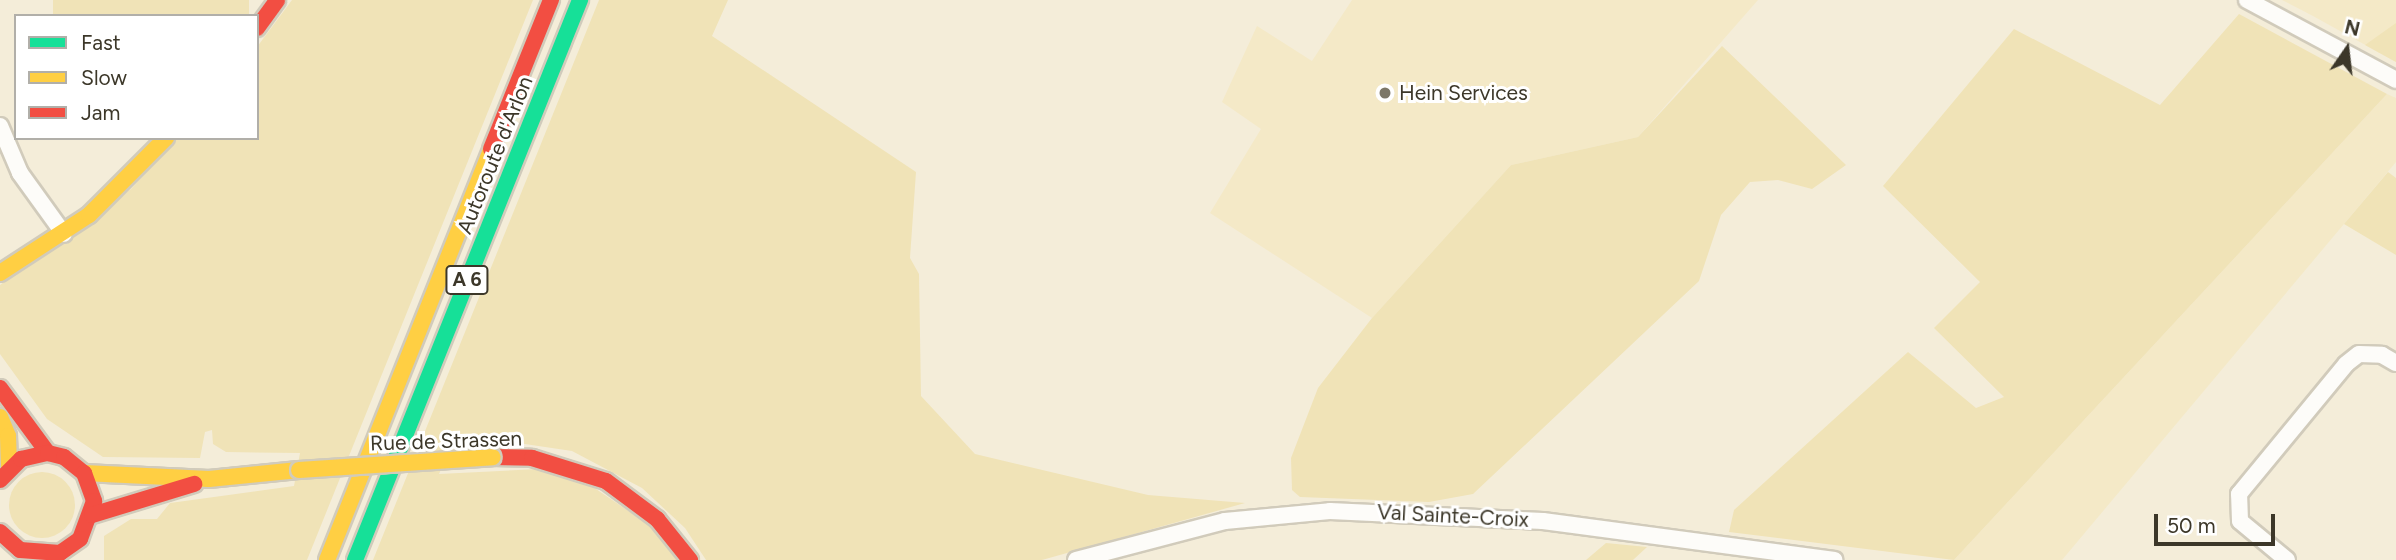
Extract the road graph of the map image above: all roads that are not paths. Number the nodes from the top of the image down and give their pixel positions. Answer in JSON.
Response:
{"nodes":[{"id":1,"x":277,"y":0,"type":"edge"},
{"id":2,"x":551,"y":0,"type":"edge"},
{"id":3,"x":580,"y":0,"type":"edge"},
{"id":4,"x":2247,"y":0,"type":"edge"},
{"id":5,"x":259,"y":25,"type":"edge"},
{"id":6,"x":2396,"y":80,"type":"edge"},
{"id":7,"x":0,"y":126,"type":"edge"},
{"id":8,"x":164,"y":140,"type":"edge"},
{"id":9,"x":64,"y":234,"type":"junction"},
{"id":10,"x":0,"y":272,"type":"edge"},
{"id":11,"x":2396,"y":363,"type":"edge"},
{"id":12,"x":0,"y":388,"type":"edge"},
{"id":13,"x":0,"y":417,"type":"edge"},
{"id":14,"x":48,"y":453,"type":"junction"},
{"id":15,"x":84,"y":473,"type":"junction"},
{"id":16,"x":4,"y":474,"type":"edge"},
{"id":17,"x":209,"y":479,"type":"junction"},
{"id":18,"x":92,"y":516,"type":"junction"},
{"id":19,"x":0,"y":532,"type":"edge"},
{"id":20,"x":80,"y":539,"type":"junction"},
{"id":21,"x":36,"y":557,"type":"edge"},
{"id":22,"x":80,"y":560,"type":"edge"},
{"id":23,"x":327,"y":560,"type":"edge"},
{"id":24,"x":355,"y":560,"type":"edge"},
{"id":25,"x":690,"y":560,"type":"edge"},
{"id":26,"x":1076,"y":560,"type":"edge"},
{"id":27,"x":1833,"y":560,"type":"edge"},
{"id":28,"x":2287,"y":560,"type":"edge"}],
"edges":[{"from":1,"to":5,"type":"main road"},
{"from":2,"to":23,"type":"main road","name":"Autoroute d'Arlon","number":"A 6"},
{"from":3,"to":24,"type":"main road","name":"Autoroute d'Arlon","number":"A 6"},
{"from":4,"to":6,"type":"street"},
{"from":7,"to":9,"type":"street"},
{"from":8,"to":9,"type":"main road"},
{"from":9,"to":10,"type":"main road"},
{"from":11,"to":28,"type":"street"},
{"from":12,"to":14,"type":"main road"},
{"from":13,"to":16,"type":"main road"},
{"from":14,"to":15,"type":"main road"},
{"from":14,"to":16,"type":"main road"},
{"from":15,"to":17,"type":"main road","name":"Rue de Strassen"},
{"from":15,"to":18,"type":"main road"},
{"from":17,"to":18,"type":"main road","name":"Rue de Strassen"},
{"from":17,"to":25,"type":"main road","name":"Rue de Strassen","bridge":true},
{"from":18,"to":20,"type":"main road"},
{"from":19,"to":21,"type":"main road"},
{"from":20,"to":21,"type":"main road"},
{"from":20,"to":22,"type":"street"},
{"from":26,"to":27,"type":"street","name":"Val Sainte-Croix"}]}
